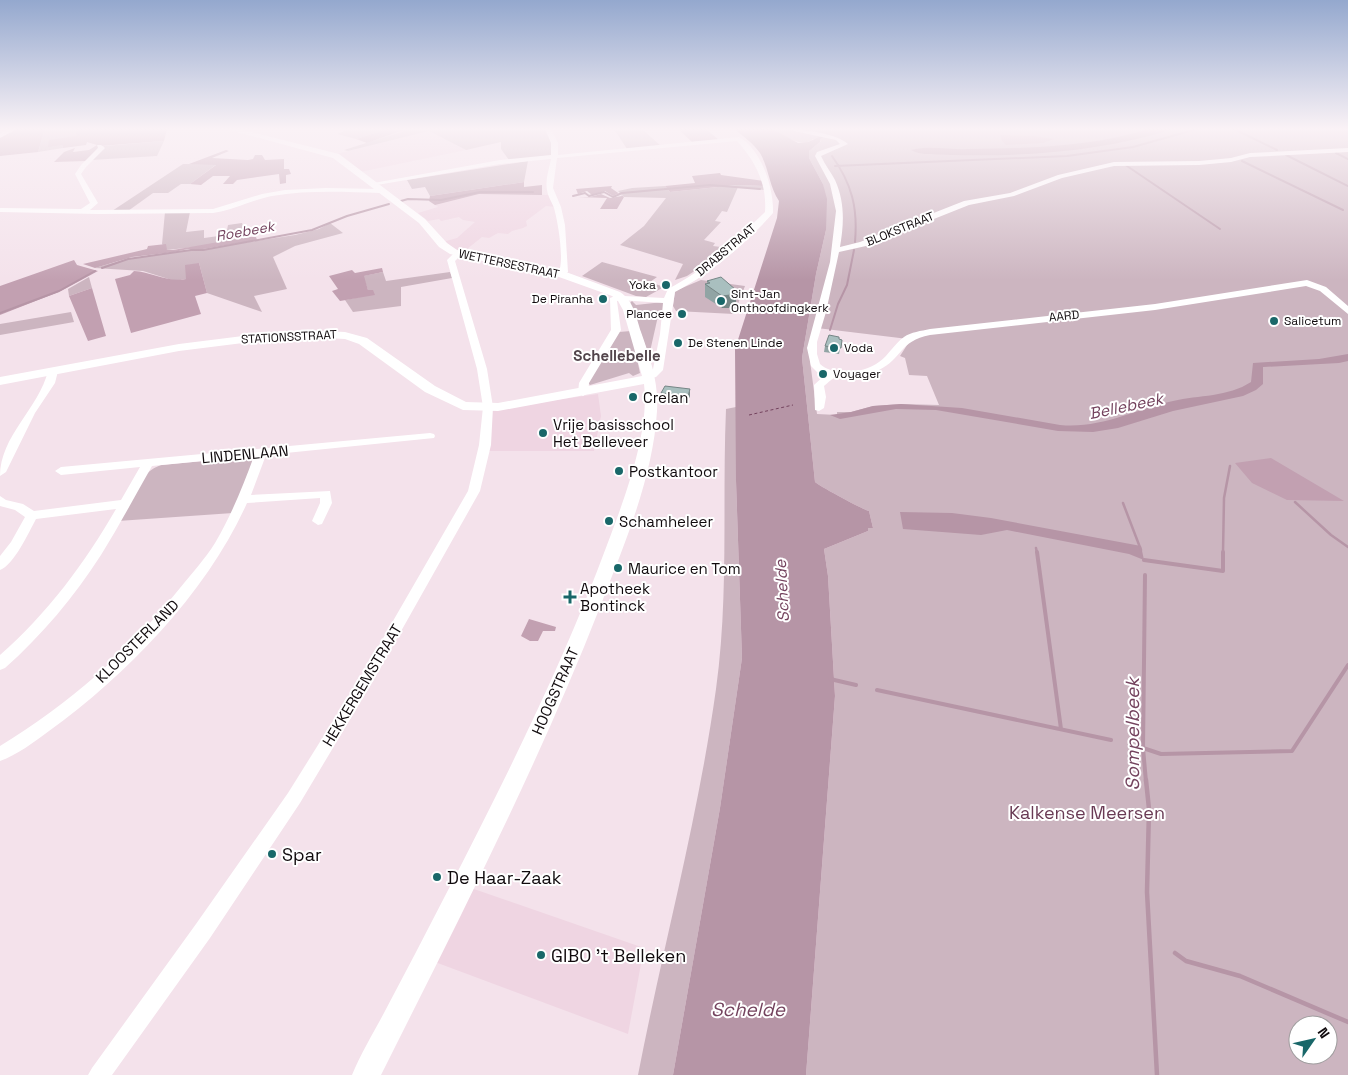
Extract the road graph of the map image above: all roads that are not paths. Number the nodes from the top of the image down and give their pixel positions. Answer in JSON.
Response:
{"nodes":[{"id":1,"x":81,"y":179,"type":"edge"},
{"id":2,"x":365,"y":179,"type":"edge"},
{"id":3,"x":413,"y":179,"type":"edge"},
{"id":4,"x":551,"y":179,"type":"edge"},
{"id":5,"x":766,"y":179,"type":"edge"},
{"id":6,"x":831,"y":179,"type":"edge"},
{"id":7,"x":1053,"y":179,"type":"edge"},
{"id":8,"x":375,"y":187,"type":"junction"},
{"id":9,"x":0,"y":210,"type":"edge"},
{"id":10,"x":84,"y":212,"type":"junction"},
{"id":11,"x":834,"y":251,"type":"junction"},
{"id":12,"x":458,"y":254,"type":"junction"},
{"id":13,"x":562,"y":274,"type":"junction"},
{"id":14,"x":617,"y":296,"type":"junction"},
{"id":15,"x":668,"y":301,"type":"junction"},
{"id":16,"x":1348,"y":312,"type":"edge"},
{"id":17,"x":634,"y":329,"type":"junction"},
{"id":18,"x":616,"y":330,"type":"junction"},
{"id":19,"x":53,"y":371,"type":"junction"},
{"id":20,"x":833,"y":374,"type":"junction"},
{"id":21,"x":648,"y":378,"type":"junction"},
{"id":22,"x":0,"y":381,"type":"edge"},
{"id":23,"x":583,"y":393,"type":"junction"},
{"id":24,"x":488,"y":407,"type":"junction"},
{"id":25,"x":820,"y":408,"type":"dead end"},
{"id":26,"x":430,"y":436,"type":"dead end"},
{"id":27,"x":261,"y":453,"type":"junction"},
{"id":28,"x":148,"y":463,"type":"junction"},
{"id":29,"x":61,"y":471,"type":"dead end"},
{"id":30,"x":0,"y":472,"type":"edge"},
{"id":31,"x":244,"y":499,"type":"junction"},
{"id":32,"x":1,"y":502,"type":"edge"},
{"id":33,"x":123,"y":504,"type":"junction"},
{"id":34,"x":32,"y":516,"type":"junction"},
{"id":35,"x":318,"y":521,"type":"dead end"},
{"id":36,"x":0,"y":565,"type":"edge"},
{"id":37,"x":0,"y":664,"type":"edge"},
{"id":38,"x":0,"y":754,"type":"edge"},
{"id":39,"x":99,"y":1075,"type":"edge"},
{"id":40,"x":366,"y":1075,"type":"edge"}],
"edges":[{"from":1,"to":10,"type":"street"},
{"from":2,"to":8,"type":"street"},
{"from":3,"to":8,"type":"street"},
{"from":4,"to":13,"type":"street"},
{"from":5,"to":15,"type":"street","name":"DRABSTRAAT"},
{"from":6,"to":11,"type":"street"},
{"from":7,"to":11,"type":"street","name":"BLOKSTRAAT"},
{"from":8,"to":10,"type":"street"},
{"from":8,"to":12,"type":"main road","name":"WETTERSESTRAAT"},
{"from":9,"to":10,"type":"street"},
{"from":11,"to":20,"type":"street"},
{"from":12,"to":13,"type":"main road","name":"WETTERSESTRAAT"},
{"from":12,"to":24,"type":"street","name":"HEKKERGEMSTRAAT"},
{"from":13,"to":14,"type":"main road","name":"WETTERSESTRAAT"},
{"from":14,"to":15,"type":"street"},
{"from":14,"to":17,"type":"street","name":"HOOGSTRAAT"},
{"from":14,"to":18,"type":"street"},
{"from":15,"to":21,"type":"street"},
{"from":16,"to":20,"type":"street","name":"AARD"},
{"from":17,"to":18,"type":"street"},
{"from":17,"to":21,"type":"street","name":"HOOGSTRAAT"},
{"from":18,"to":23,"type":"street"},
{"from":19,"to":22,"type":"street","name":"STATIONSSTRAAT"},
{"from":19,"to":24,"type":"street","name":"STATIONSSTRAAT"},
{"from":19,"to":30,"type":"street"},
{"from":20,"to":25,"type":"street"},
{"from":21,"to":23,"type":"street","name":"STATIONSSTRAAT"},
{"from":21,"to":40,"type":"main road","name":"HOOGSTRAAT"},
{"from":23,"to":24,"type":"street","name":"STATIONSSTRAAT"},
{"from":24,"to":39,"type":"street","name":"HEKKERGEMSTRAAT"},
{"from":26,"to":27,"type":"street","name":"LINDENLAAN"},
{"from":27,"to":28,"type":"street","name":"LINDENLAAN"},
{"from":27,"to":31,"type":"street","name":"KLOOSTERLAND"},
{"from":28,"to":29,"type":"street","name":"LINDENLAAN"},
{"from":28,"to":33,"type":"street"},
{"from":31,"to":35,"type":"street"},
{"from":31,"to":38,"type":"street","name":"KLOOSTERLAND"},
{"from":32,"to":34,"type":"street"},
{"from":33,"to":34,"type":"street"},
{"from":33,"to":37,"type":"street"},
{"from":34,"to":36,"type":"street"}]}
